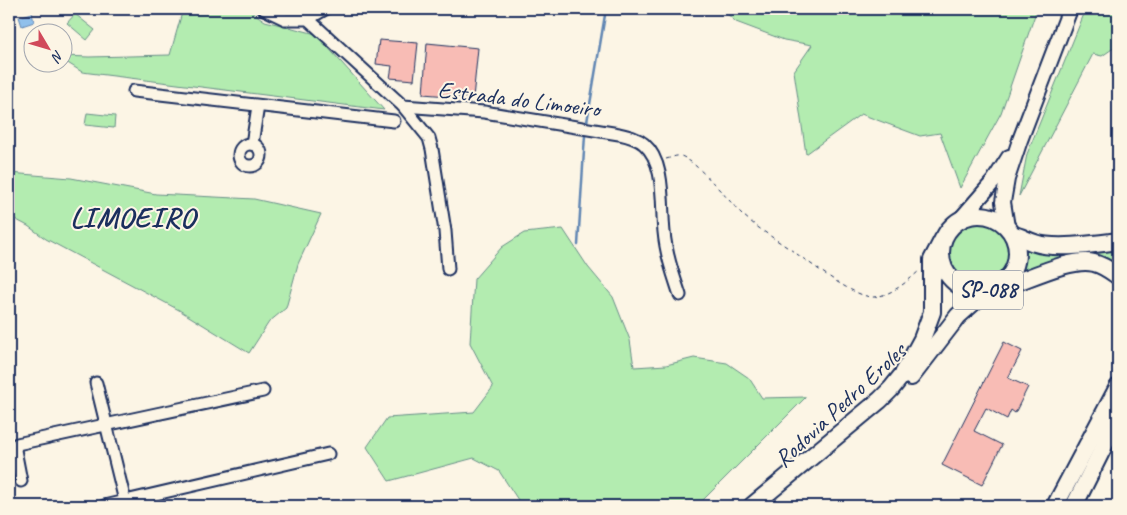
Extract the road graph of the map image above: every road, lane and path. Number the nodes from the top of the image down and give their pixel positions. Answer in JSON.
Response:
{"nodes":[{"id":1,"x":264,"y":9,"type":"edge"},
{"id":2,"x":325,"y":9,"type":"edge"},
{"id":3,"x":1070,"y":9,"type":"edge"},
{"id":4,"x":308,"y":19,"type":"junction"},
{"id":5,"x":134,"y":91,"type":"dead end"},
{"id":6,"x":258,"y":106,"type":"junction"},
{"id":7,"x":403,"y":106,"type":"junction"},
{"id":8,"x":394,"y":121,"type":"dead end"},
{"id":9,"x":1020,"y":140,"type":"junction"},
{"id":10,"x":252,"y":144,"type":"dead end"},
{"id":11,"x":656,"y":162,"type":"junction"},
{"id":12,"x":960,"y":220,"type":"junction"},
{"id":13,"x":1010,"y":231,"type":"junction"},
{"id":14,"x":943,"y":239,"type":"junction"},
{"id":15,"x":1118,"y":241,"type":"edge"},
{"id":16,"x":932,"y":260,"type":"junction"},
{"id":17,"x":448,"y":269,"type":"dead end"},
{"id":18,"x":1118,"y":276,"type":"edge"},
{"id":19,"x":991,"y":289,"type":"junction"},
{"id":20,"x":680,"y":295,"type":"dead end"},
{"id":21,"x":96,"y":384,"type":"dead end"},
{"id":22,"x":1118,"y":387,"type":"edge"},
{"id":23,"x":262,"y":391,"type":"dead end"},
{"id":24,"x":1118,"y":418,"type":"edge"},
{"id":25,"x":107,"y":424,"type":"junction"},
{"id":26,"x":328,"y":454,"type":"dead end"},
{"id":27,"x":21,"y":481,"type":"dead end"},
{"id":28,"x":126,"y":501,"type":"junction"},
{"id":29,"x":104,"y":506,"type":"edge"},
{"id":30,"x":752,"y":506,"type":"edge"},
{"id":31,"x":764,"y":506,"type":"edge"},
{"id":32,"x":1055,"y":506,"type":"edge"},
{"id":33,"x":1074,"y":506,"type":"edge"}],
"edges":[{"from":1,"to":4,"type":"street"},
{"from":2,"to":4,"type":"street"},
{"from":3,"to":9,"type":"main road","name":"Rodovia Pedro Eroles","number":"SP-088"},
{"from":4,"to":7,"type":"street","name":"Estrada do Limoeiro"},
{"from":5,"to":6,"type":"street"},
{"from":6,"to":8,"type":"street"},
{"from":6,"to":10,"type":"street"},
{"from":7,"to":11,"type":"street","name":"Estrada do Limoeiro"},
{"from":7,"to":17,"type":"street"},
{"from":9,"to":12,"type":"main road","name":"Rodovia Pedro Eroles","number":"SP-088"},
{"from":9,"to":13,"type":"main road","name":"Rodovia Pedro Eroles","number":"SP-088"},
{"from":11,"to":16,"type":"path"},
{"from":11,"to":20,"type":"street","name":"Estrada do Limoeiro"},
{"from":12,"to":13,"type":"highway"},
{"from":12,"to":14,"type":"highway","name":"Rodovia Pedro Eroles","number":"SP-088"},
{"from":13,"to":15,"type":"highway"},
{"from":13,"to":19,"type":"highway","name":"Rodovia Pedro Eroles","number":"SP-088"},
{"from":14,"to":16,"type":"highway","name":"Rodovia Pedro Eroles","number":"SP-088"},
{"from":14,"to":19,"type":"highway","number":"SP-088"},
{"from":16,"to":30,"type":"highway","name":"Rodovia Pedro Eroles","number":"SP-088"},
{"from":18,"to":19,"type":"highway"},
{"from":19,"to":31,"type":"highway","name":"Rodovia Pedro Eroles","number":"SP-088"},
{"from":21,"to":25,"type":"street"},
{"from":22,"to":32,"type":"highway"},
{"from":23,"to":25,"type":"street"},
{"from":24,"to":33,"type":"highway"},
{"from":25,"to":27,"type":"street"},
{"from":25,"to":28,"type":"street"},
{"from":26,"to":28,"type":"street"},
{"from":28,"to":29,"type":"street"}]}
